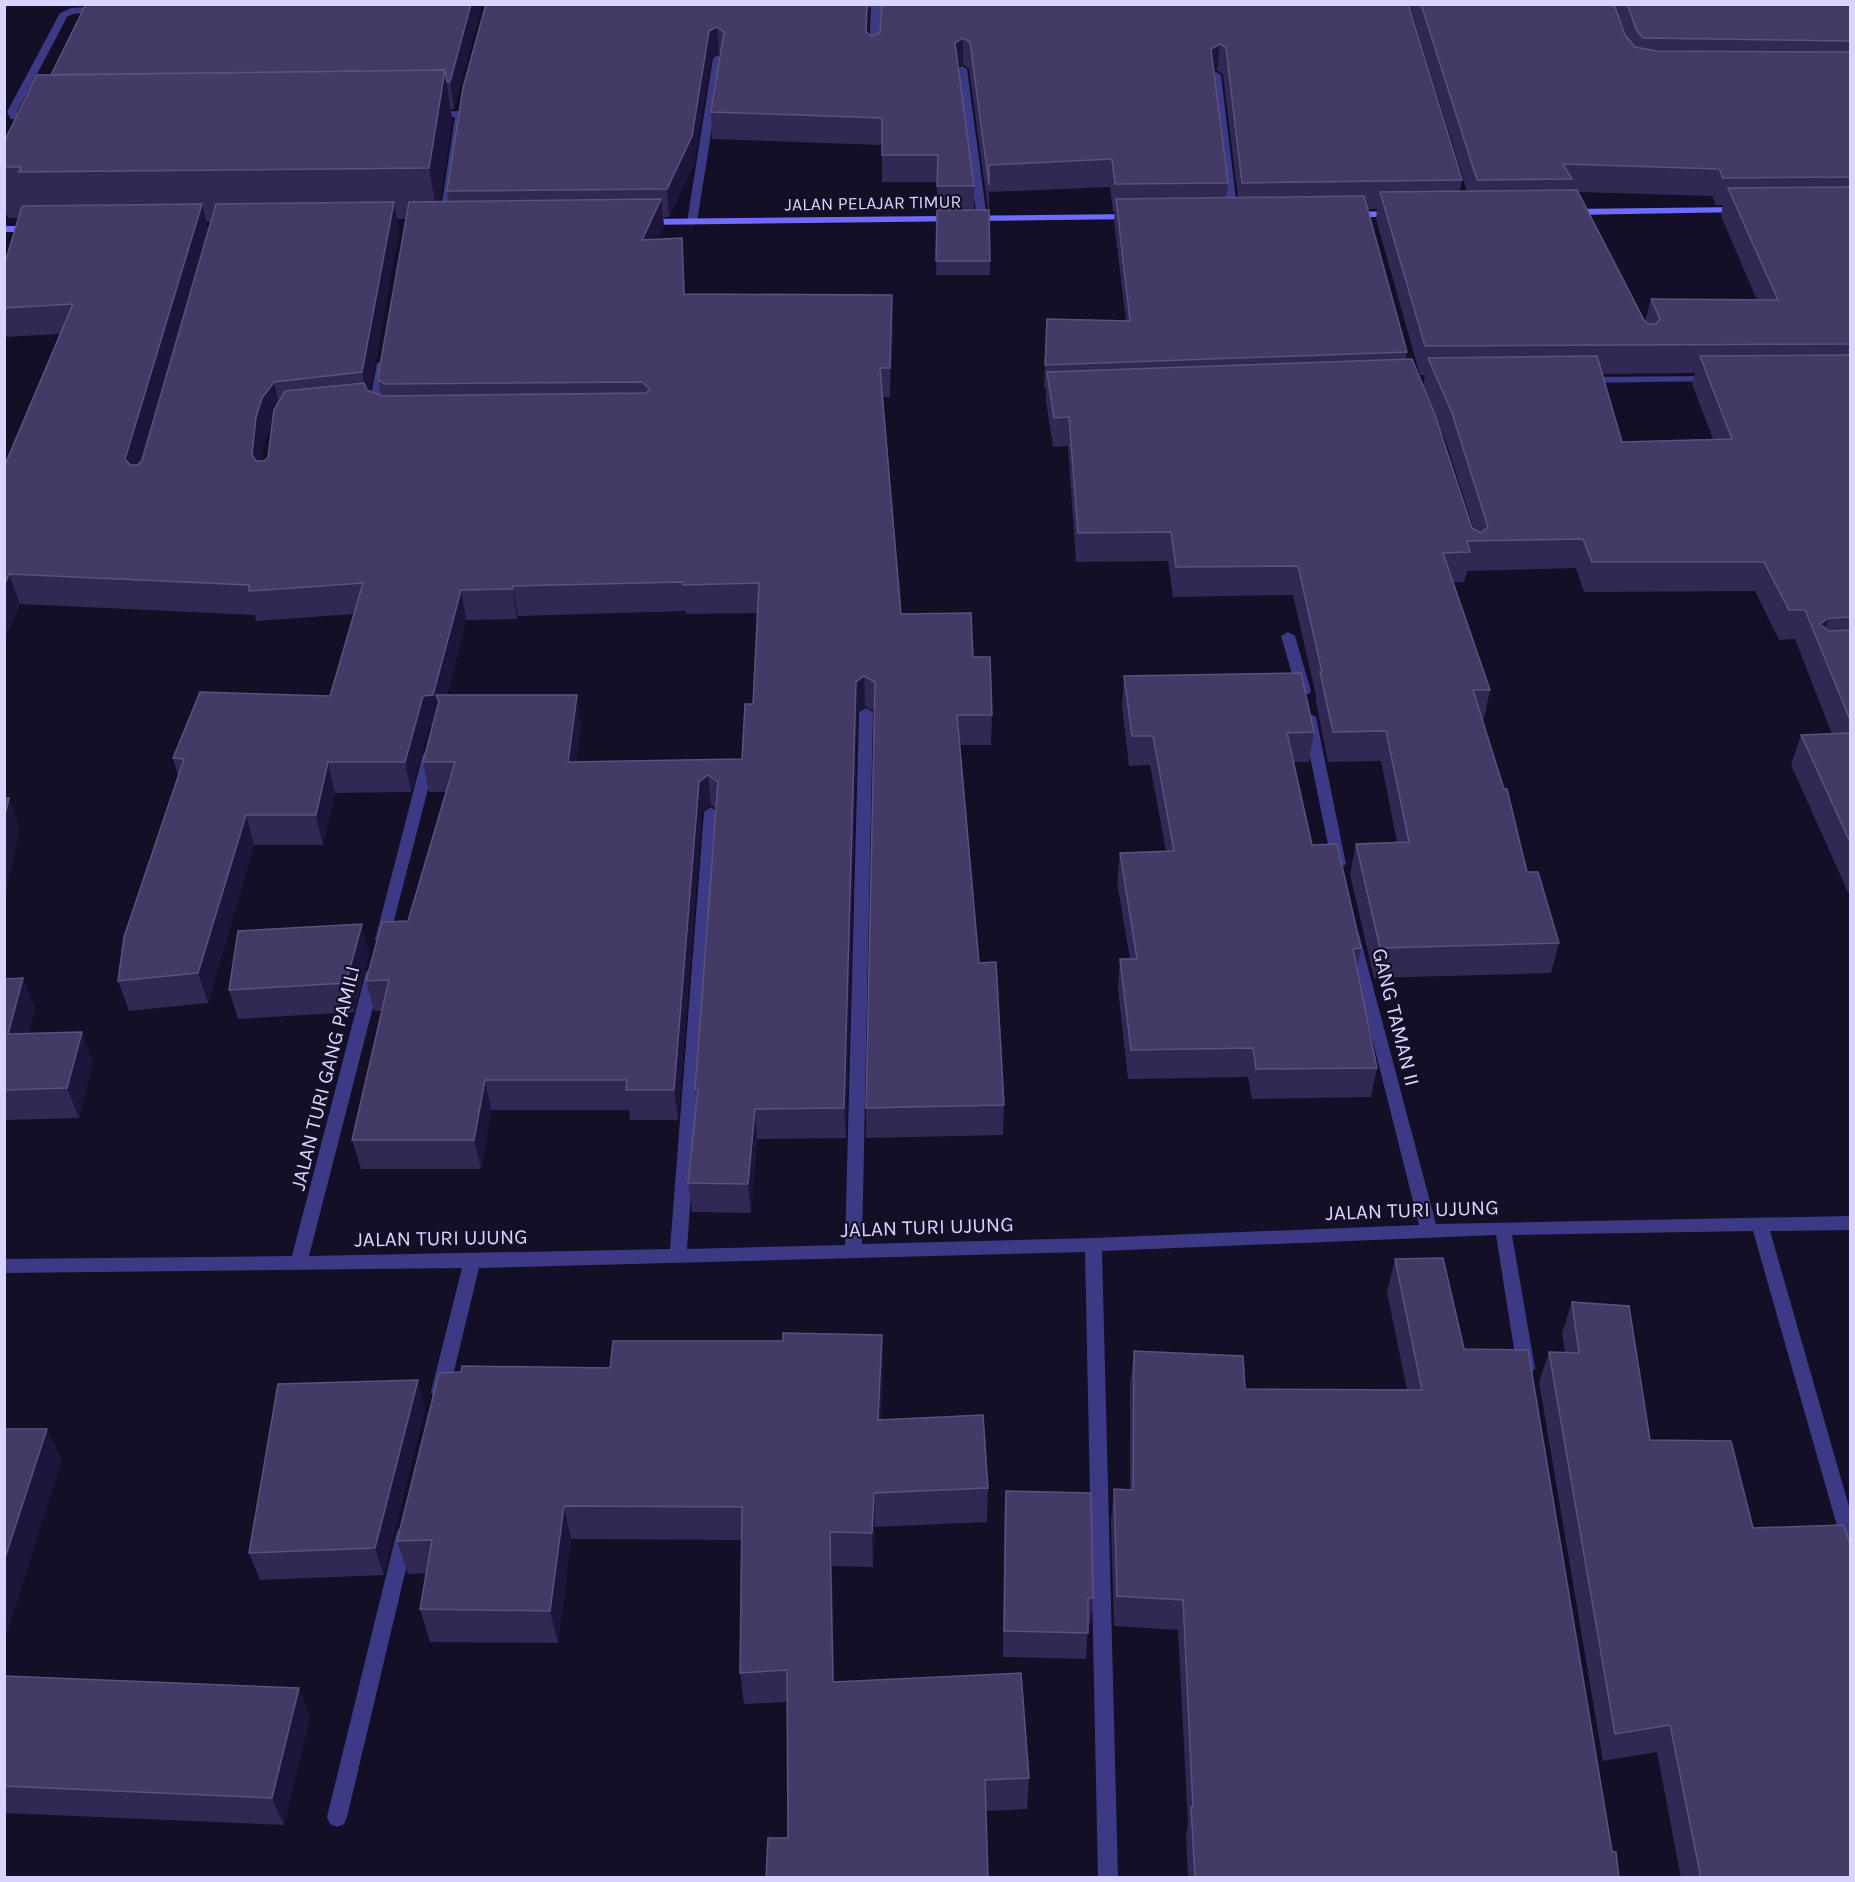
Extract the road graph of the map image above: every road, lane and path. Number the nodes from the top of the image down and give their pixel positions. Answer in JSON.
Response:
{"nodes":[{"id":1,"x":877,"y":5,"type":"edge"},
{"id":2,"x":834,"y":7,"type":"edge"},
{"id":3,"x":120,"y":8,"type":"edge"},
{"id":4,"x":718,"y":58,"type":"edge"},
{"id":5,"x":874,"y":58,"type":"edge"},
{"id":6,"x":962,"y":69,"type":"edge"},
{"id":7,"x":1216,"y":75,"type":"edge"},
{"id":8,"x":462,"y":103,"type":"edge"},
{"id":9,"x":460,"y":114,"type":"junction"},
{"id":10,"x":422,"y":116,"type":"edge"},
{"id":11,"x":50,"y":119,"type":"edge"},
{"id":12,"x":1757,"y":210,"type":"edge"},
{"id":13,"x":1558,"y":212,"type":"edge"},
{"id":14,"x":1411,"y":214,"type":"edge"},
{"id":15,"x":1334,"y":215,"type":"edge"},
{"id":16,"x":1221,"y":216,"type":"edge"},
{"id":17,"x":1239,"y":216,"type":"joint"},
{"id":18,"x":1149,"y":217,"type":"edge"},
{"id":19,"x":982,"y":219,"type":"junction"},
{"id":20,"x":633,"y":222,"type":"edge"},
{"id":21,"x":692,"y":222,"type":"junction"},
{"id":22,"x":456,"y":224,"type":"edge"},
{"id":23,"x":439,"y":225,"type":"joint"},
{"id":24,"x":4,"y":229,"type":"edge"},
{"id":25,"x":52,"y":229,"type":"edge"},
{"id":26,"x":385,"y":349,"type":"edge"},
{"id":27,"x":1720,"y":379,"type":"edge"},
{"id":28,"x":1566,"y":380,"type":"edge"},
{"id":29,"x":388,"y":419,"type":"edge"},
{"id":30,"x":1288,"y":636,"type":"dead end"},
{"id":31,"x":866,"y":711,"type":"dead end"},
{"id":32,"x":433,"y":742,"type":"edge"},
{"id":33,"x":711,"y":812,"type":"dead end"},
{"id":34,"x":1342,"y":882,"type":"edge"},
{"id":35,"x":1352,"y":927,"type":"edge"},
{"id":36,"x":1851,"y":1223,"type":"edge"},
{"id":37,"x":1760,"y":1226,"type":"junction"},
{"id":38,"x":1503,"y":1228,"type":"junction"},
{"id":39,"x":1429,"y":1231,"type":"junction"},
{"id":40,"x":1093,"y":1245,"type":"junction"},
{"id":41,"x":853,"y":1252,"type":"junction"},
{"id":42,"x":678,"y":1255,"type":"junction"},
{"id":43,"x":472,"y":1261,"type":"junction"},
{"id":44,"x":299,"y":1262,"type":"junction"},
{"id":45,"x":4,"y":1266,"type":"edge"},
{"id":46,"x":1529,"y":1382,"type":"edge"},
{"id":47,"x":435,"y":1412,"type":"edge"},
{"id":48,"x":410,"y":1516,"type":"edge"},
{"id":49,"x":1851,"y":1540,"type":"edge"},
{"id":50,"x":337,"y":1817,"type":"dead end"},
{"id":51,"x":1108,"y":1878,"type":"edge"}],
"edges":[{"from":1,"to":2,"type":"street"},
{"from":1,"to":5,"type":"street"},
{"from":3,"to":11,"type":"street"},
{"from":4,"to":21,"type":"street"},
{"from":6,"to":19,"type":"street"},
{"from":7,"to":17,"type":"street"},
{"from":8,"to":9,"type":"street"},
{"from":9,"to":10,"type":"street"},
{"from":9,"to":23,"type":"street"},
{"from":12,"to":13,"type":"street"},
{"from":14,"to":15,"type":"street"},
{"from":16,"to":17,"type":"street"},
{"from":18,"to":19,"type":"street","name":"JALAN PELAJAR TIMUR"},
{"from":19,"to":21,"type":"street","name":"JALAN PELAJAR TIMUR"},
{"from":20,"to":21,"type":"street","name":"JALAN PELAJAR TIMUR"},
{"from":22,"to":23,"type":"street"},
{"from":24,"to":25,"type":"street"},
{"from":26,"to":29,"type":"street"},
{"from":27,"to":28,"type":"street"},
{"from":30,"to":34,"type":"street"},
{"from":31,"to":41,"type":"street"},
{"from":32,"to":44,"type":"street","name":"JALAN TURI GANG PAMILI"},
{"from":33,"to":42,"type":"street"},
{"from":35,"to":39,"type":"street","name":"GANG TAMAN II"},
{"from":36,"to":37,"type":"street","name":"JALAN TURI UJUNG"},
{"from":37,"to":38,"type":"street","name":"JALAN TURI UJUNG"},
{"from":37,"to":49,"type":"street"},
{"from":38,"to":39,"type":"street","name":"JALAN TURI UJUNG"},
{"from":38,"to":46,"type":"street"},
{"from":39,"to":40,"type":"street","name":"JALAN TURI UJUNG"},
{"from":40,"to":41,"type":"street","name":"JALAN TURI UJUNG"},
{"from":40,"to":51,"type":"street"},
{"from":41,"to":42,"type":"street","name":"JALAN TURI UJUNG"},
{"from":42,"to":43,"type":"street","name":"JALAN TURI UJUNG"},
{"from":43,"to":44,"type":"street","name":"JALAN TURI UJUNG"},
{"from":43,"to":47,"type":"street"},
{"from":44,"to":45,"type":"street","name":"JALAN TURI UJUNG"},
{"from":48,"to":50,"type":"street"}]}
